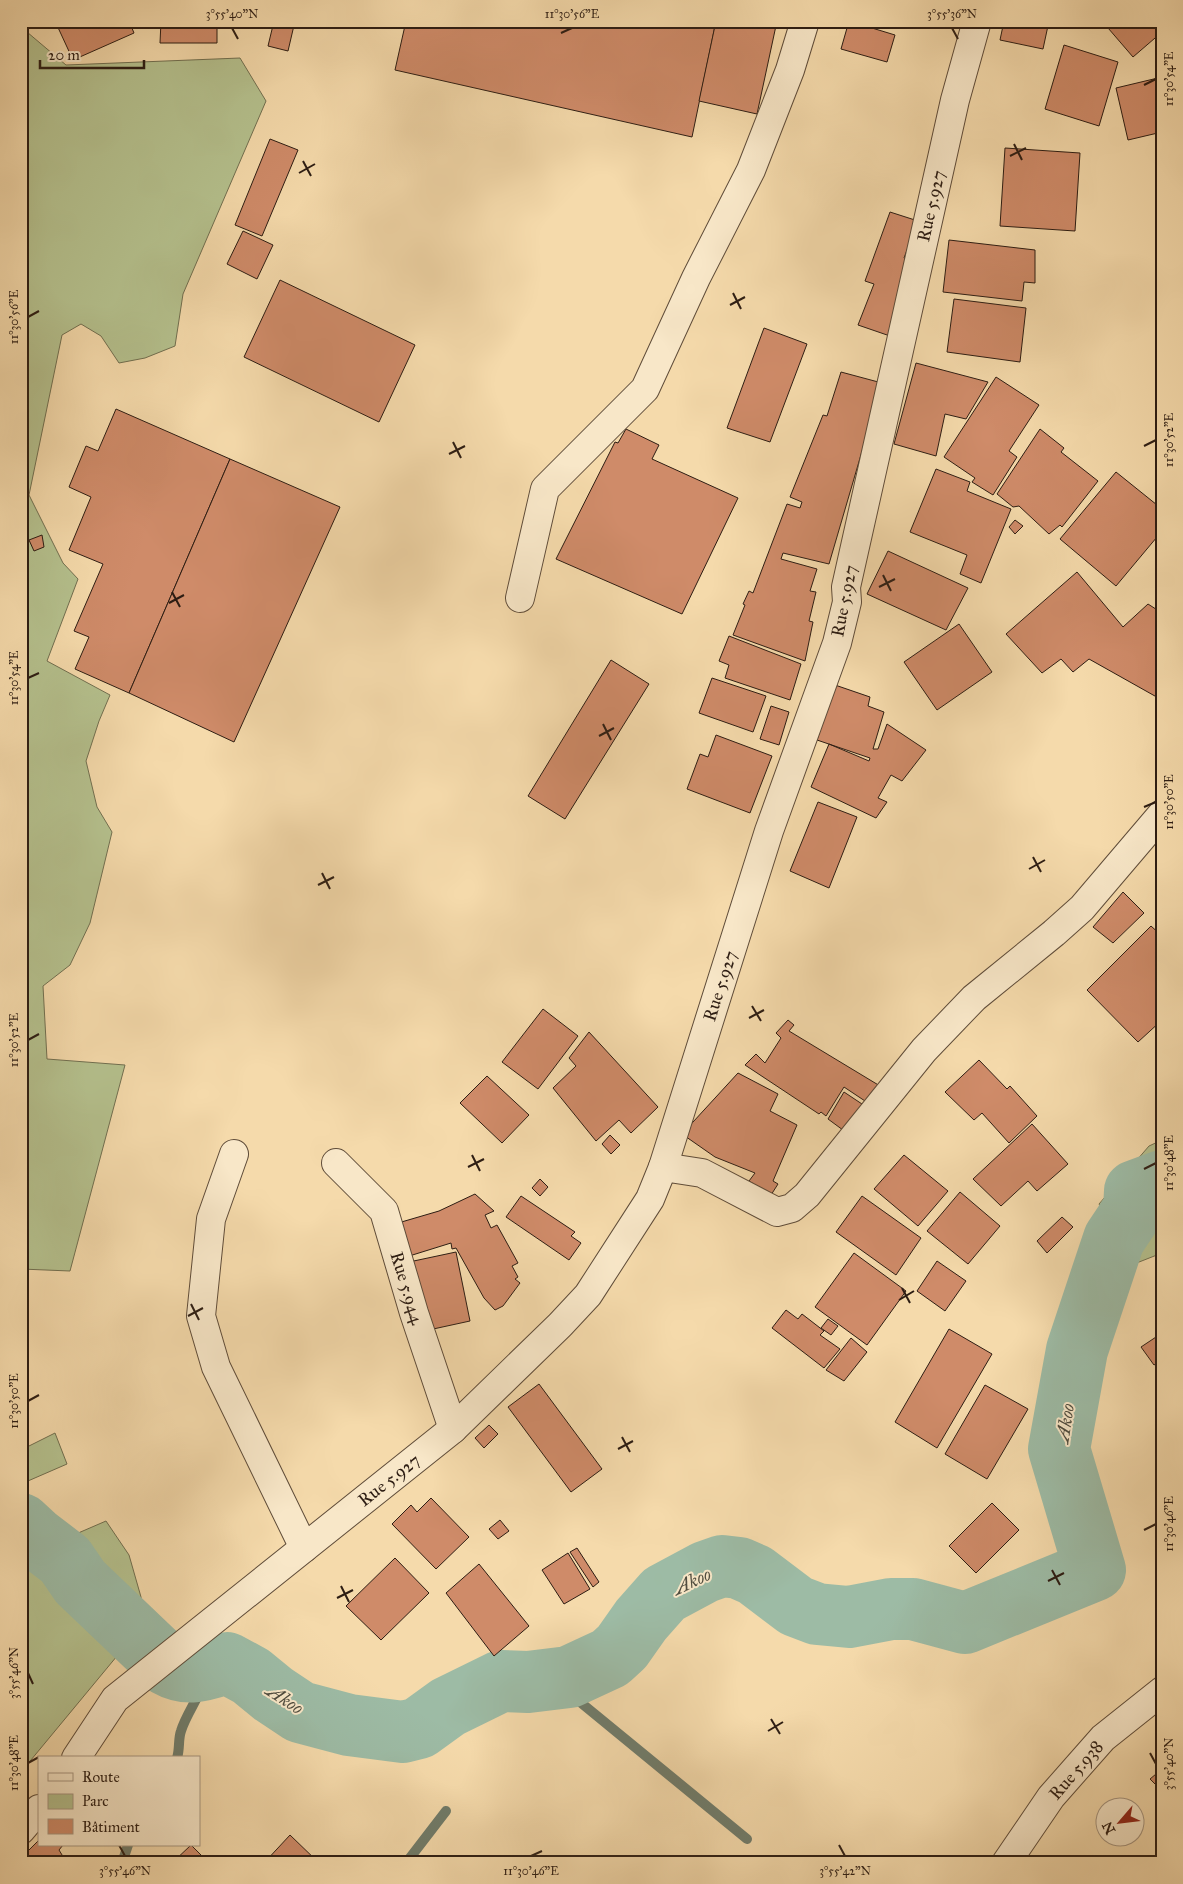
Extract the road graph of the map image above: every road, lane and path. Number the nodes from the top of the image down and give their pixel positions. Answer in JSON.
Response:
{"nodes":[{"id":1,"x":805,"y":21,"type":"edge"},
{"id":2,"x":978,"y":21,"type":"edge"},
{"id":3,"x":520,"y":598,"type":"dead end"},
{"id":4,"x":1162,"y":814,"type":"edge"},
{"id":5,"x":234,"y":1154,"type":"dead end"},
{"id":6,"x":336,"y":1163,"type":"dead end"},
{"id":7,"x":663,"y":1167,"type":"junction"},
{"id":8,"x":453,"y":1429,"type":"junction"},
{"id":9,"x":304,"y":1548,"type":"junction"},
{"id":10,"x":1162,"y":1691,"type":"edge"},
{"id":11,"x":77,"y":1756,"type":"edge"},
{"id":12,"x":38,"y":1811,"type":"edge"},
{"id":13,"x":21,"y":1830,"type":"edge"},
{"id":14,"x":1006,"y":1863,"type":"edge"}],
"edges":[{"from":1,"to":3,"type":"street"},
{"from":2,"to":7,"type":"street","name":"Rue 5.927"},
{"from":4,"to":7,"type":"street"},
{"from":5,"to":9,"type":"street"},
{"from":6,"to":8,"type":"street","name":"Rue 5.944"},
{"from":7,"to":8,"type":"street","name":"Rue 5.927"},
{"from":8,"to":9,"type":"street","name":"Rue 5.927"},
{"from":9,"to":11,"type":"street","name":"Rue 5.927"},
{"from":10,"to":14,"type":"street","name":"Rue 5.938"},
{"from":12,"to":13,"type":"street"}]}
